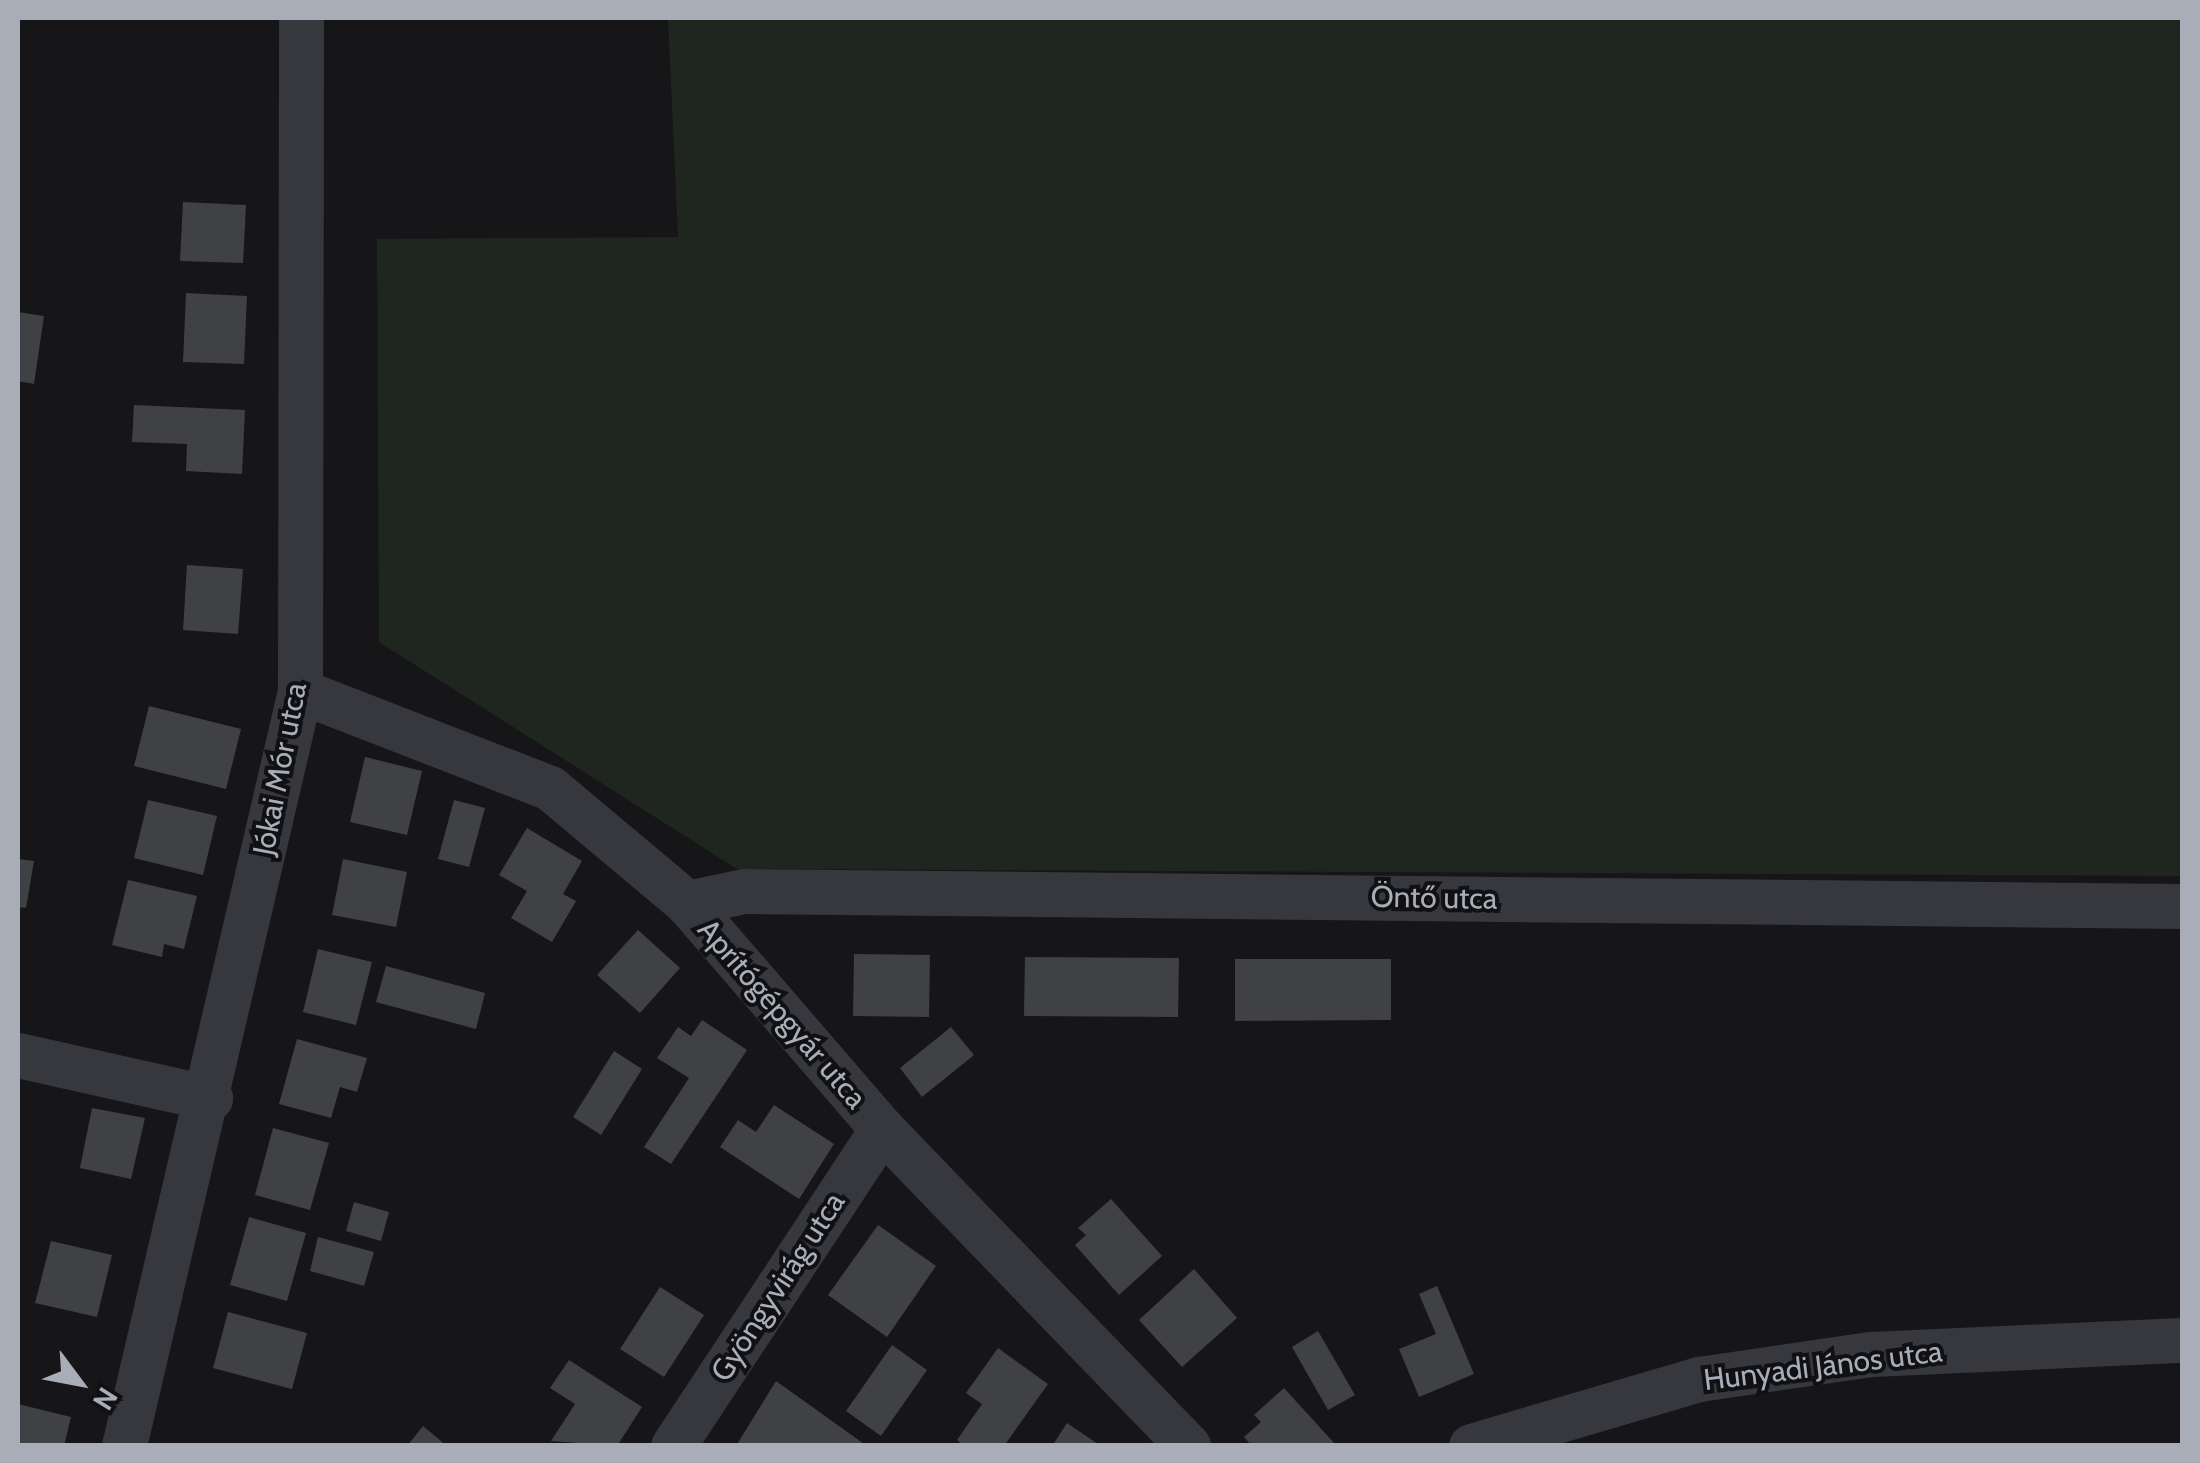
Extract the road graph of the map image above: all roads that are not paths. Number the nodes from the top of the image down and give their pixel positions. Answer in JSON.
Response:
{"nodes":[{"id":1,"x":302,"y":18,"type":"edge"},
{"id":2,"x":300,"y":691,"type":"junction"},
{"id":3,"x":687,"y":903,"type":"junction"},
{"id":4,"x":2182,"y":906,"type":"edge"},
{"id":5,"x":18,"y":1056,"type":"edge"},
{"id":6,"x":210,"y":1098,"type":"junction"},
{"id":7,"x":882,"y":1129,"type":"junction"},
{"id":8,"x":2182,"y":1340,"type":"edge"},
{"id":9,"x":124,"y":1446,"type":"edge"},
{"id":10,"x":674,"y":1446,"type":"edge"},
{"id":11,"x":1188,"y":1446,"type":"edge"},
{"id":12,"x":1472,"y":1446,"type":"edge"}],
"edges":[{"from":1,"to":2,"type":"street","name":"Jókai Mór utca"},
{"from":2,"to":3,"type":"street","name":"Aprítógépgyár utca"},
{"from":2,"to":6,"type":"street","name":"Jókai Mór utca"},
{"from":3,"to":4,"type":"street","name":"Öntő utca"},
{"from":3,"to":7,"type":"street","name":"Aprítógépgyár utca"},
{"from":5,"to":6,"type":"street"},
{"from":6,"to":9,"type":"street","name":"Jókai Mór utca"},
{"from":7,"to":10,"type":"street","name":"Gyöngyvirág utca"},
{"from":7,"to":11,"type":"street","name":"Aprítógépgyár utca"},
{"from":8,"to":12,"type":"street","name":"Hunyadi János utca"}]}
